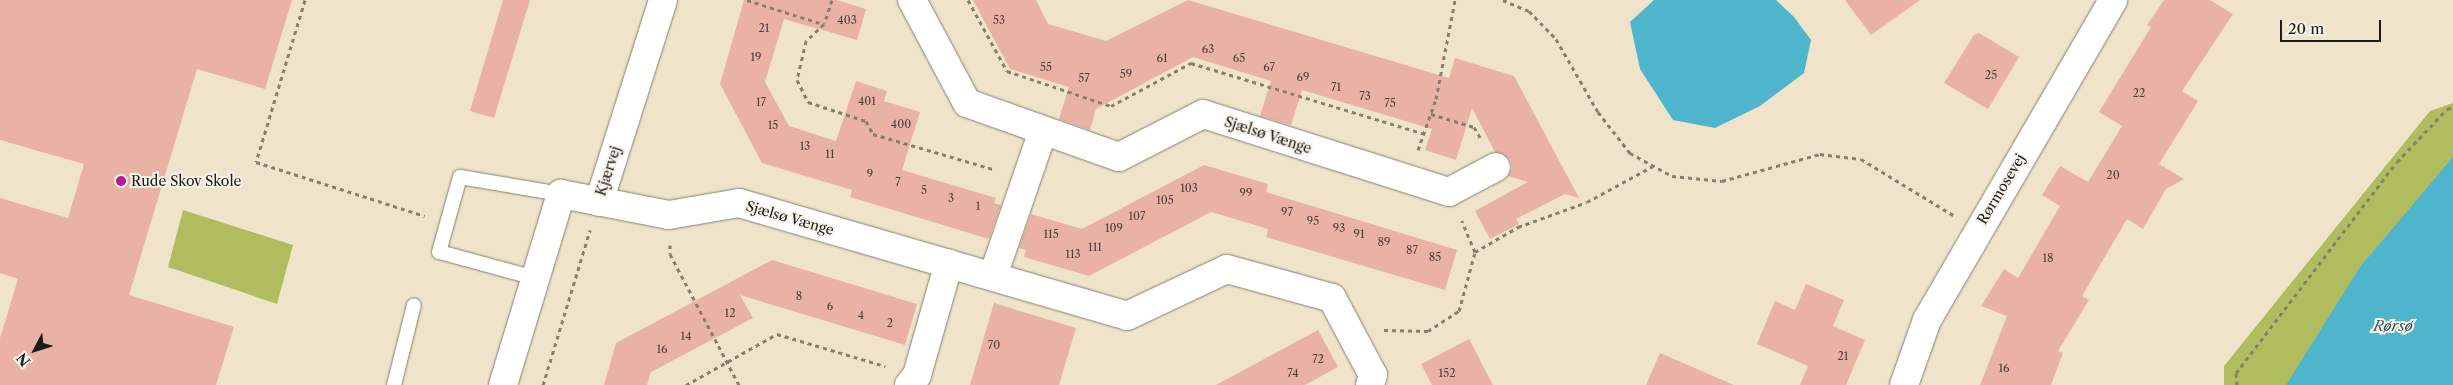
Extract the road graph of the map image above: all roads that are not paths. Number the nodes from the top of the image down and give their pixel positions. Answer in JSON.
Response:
{"nodes":[{"id":1,"x":663,"y":0,"type":"edge"},
{"id":2,"x":912,"y":0,"type":"edge"},
{"id":3,"x":2113,"y":0,"type":"edge"},
{"id":4,"x":1043,"y":131,"type":"junction"},
{"id":5,"x":1496,"y":167,"type":"road end"},
{"id":6,"x":561,"y":194,"type":"junction"},
{"id":7,"x":599,"y":202,"type":"junction"},
{"id":8,"x":949,"y":263,"type":"junction"},
{"id":9,"x":994,"y":276,"type":"junction"},
{"id":10,"x":535,"y":278,"type":"junction"},
{"id":11,"x":414,"y":305,"type":"dead end"},
{"id":12,"x":913,"y":380,"type":"edge"},
{"id":13,"x":394,"y":385,"type":"edge"},
{"id":14,"x":503,"y":385,"type":"edge"},
{"id":15,"x":1370,"y":385,"type":"edge"},
{"id":16,"x":1904,"y":385,"type":"edge"}],
"edges":[{"from":1,"to":7,"type":"street","name":"Kjærvej"},
{"from":2,"to":4,"type":"street","name":"Sjælsø Vænge"},
{"from":3,"to":16,"type":"street","name":"Rørmosevej"},
{"from":4,"to":5,"type":"street","name":"Sjælsø Vænge"},
{"from":4,"to":9,"type":"street"},
{"from":6,"to":7,"type":"street","name":"Kjærvej"},
{"from":6,"to":10,"type":"street"},
{"from":6,"to":10,"type":"lane"},
{"from":7,"to":8,"type":"street","name":"Sjælsø Vænge"},
{"from":8,"to":9,"type":"street","name":"Sjælsø Vænge"},
{"from":8,"to":12,"type":"street"},
{"from":9,"to":15,"type":"street","name":"Sjælsø Vænge"},
{"from":10,"to":14,"type":"street"},
{"from":11,"to":13,"type":"lane"}]}
